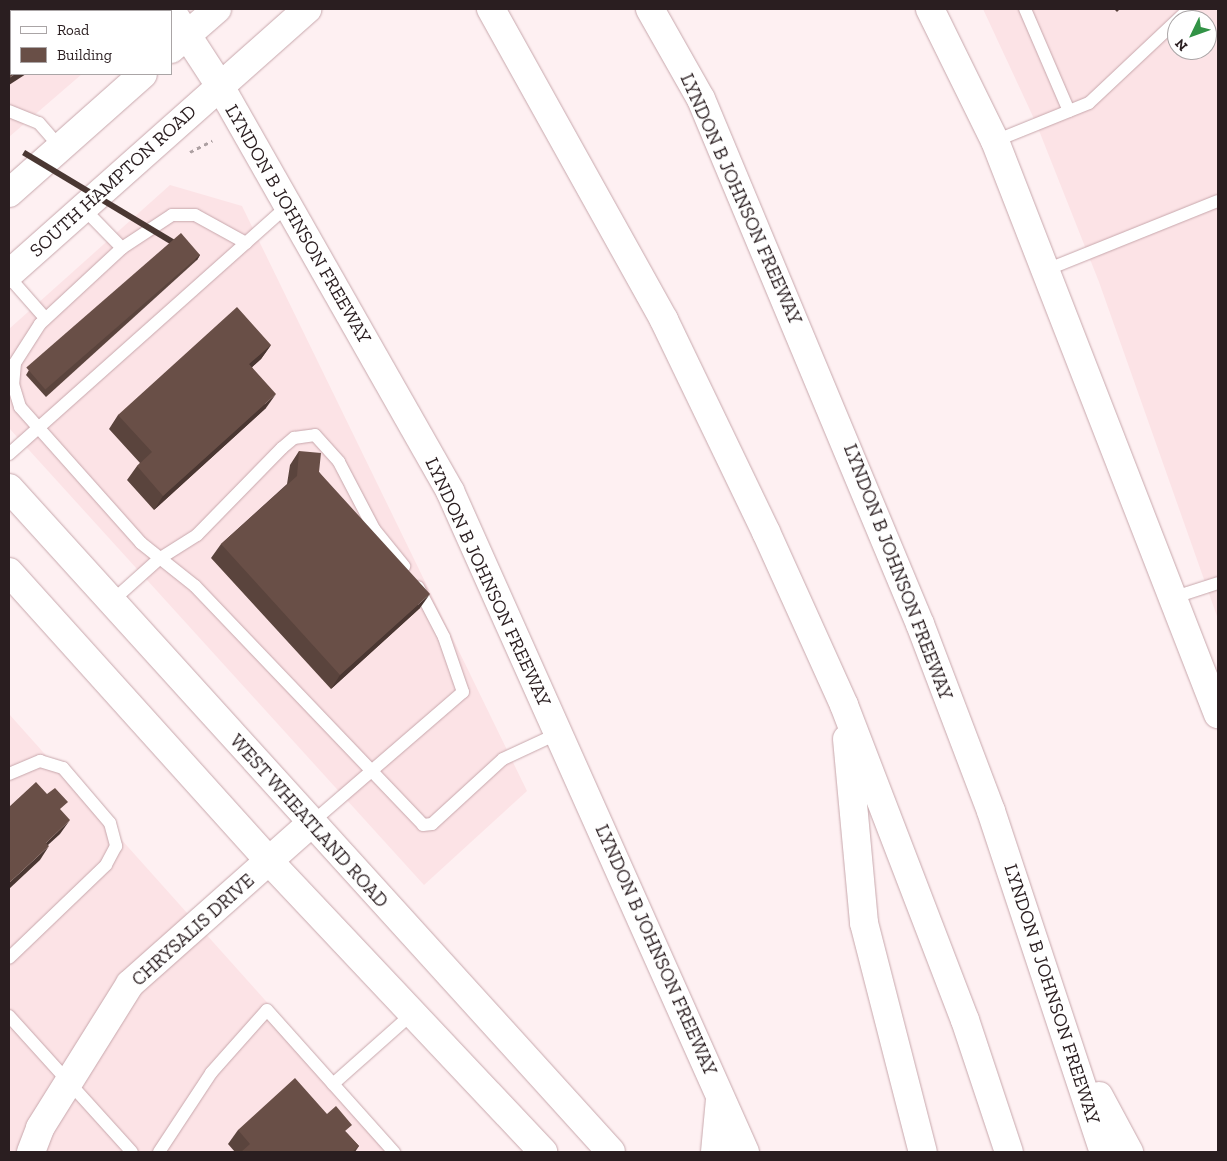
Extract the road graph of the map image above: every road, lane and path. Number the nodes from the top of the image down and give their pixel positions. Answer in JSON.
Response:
{"nodes":[{"id":1,"x":217,"y":9,"type":"edge"},
{"id":2,"x":307,"y":9,"type":"edge"},
{"id":3,"x":491,"y":9,"type":"edge"},
{"id":4,"x":650,"y":9,"type":"edge"},
{"id":5,"x":930,"y":9,"type":"edge"},
{"id":6,"x":1025,"y":9,"type":"edge"},
{"id":7,"x":1189,"y":9,"type":"edge"},
{"id":8,"x":172,"y":16,"type":"edge"},
{"id":9,"x":179,"y":42,"type":"edge"},
{"id":10,"x":142,"y":75,"type":"edge"},
{"id":11,"x":220,"y":86,"type":"junction"},
{"id":12,"x":9,"y":111,"type":"edge"},
{"id":13,"x":1069,"y":111,"type":"junction"},
{"id":14,"x":994,"y":140,"type":"junction"},
{"id":15,"x":60,"y":147,"type":"junction"},
{"id":16,"x":9,"y":193,"type":"edge"},
{"id":17,"x":1218,"y":201,"type":"edge"},
{"id":18,"x":288,"y":206,"type":"junction"},
{"id":19,"x":83,"y":208,"type":"junction"},
{"id":20,"x":246,"y":243,"type":"junction"},
{"id":21,"x":122,"y":248,"type":"junction"},
{"id":22,"x":1046,"y":270,"type":"junction"},
{"id":23,"x":9,"y":276,"type":"edge"},
{"id":24,"x":45,"y":318,"type":"junction"},
{"id":25,"x":39,"y":428,"type":"junction"},
{"id":26,"x":9,"y":454,"type":"edge"},
{"id":27,"x":9,"y":488,"type":"edge"},
{"id":28,"x":159,"y":559,"type":"junction"},
{"id":29,"x":9,"y":572,"type":"edge"},
{"id":30,"x":1218,"y":582,"type":"edge"},
{"id":31,"x":1176,"y":597,"type":"junction"},
{"id":32,"x":111,"y":602,"type":"junction"},
{"id":33,"x":844,"y":705,"type":"junction"},
{"id":34,"x":1218,"y":714,"type":"edge"},
{"id":35,"x":559,"y":733,"type":"junction"},
{"id":36,"x":372,"y":772,"type":"junction"},
{"id":37,"x":9,"y":774,"type":"edge"},
{"id":38,"x":310,"y":824,"type":"junction"},
{"id":39,"x":269,"y":861,"type":"junction"},
{"id":40,"x":9,"y":958,"type":"edge"},
{"id":41,"x":413,"y":1013,"type":"junction"},
{"id":42,"x":9,"y":1016,"type":"edge"},
{"id":43,"x":1067,"y":1035,"type":"junction"},
{"id":44,"x":67,"y":1082,"type":"junction"},
{"id":45,"x":333,"y":1084,"type":"junction"},
{"id":46,"x":721,"y":1095,"type":"junction"},
{"id":47,"x":32,"y":1152,"type":"edge"},
{"id":48,"x":132,"y":1152,"type":"edge"},
{"id":49,"x":159,"y":1152,"type":"edge"},
{"id":50,"x":394,"y":1152,"type":"edge"},
{"id":51,"x":542,"y":1152,"type":"edge"},
{"id":52,"x":611,"y":1152,"type":"edge"},
{"id":53,"x":715,"y":1152,"type":"edge"},
{"id":54,"x":745,"y":1152,"type":"edge"},
{"id":55,"x":923,"y":1152,"type":"edge"},
{"id":56,"x":1009,"y":1152,"type":"edge"},
{"id":57,"x":1104,"y":1152,"type":"edge"},
{"id":58,"x":1129,"y":1152,"type":"edge"}],
"edges":[{"from":1,"to":9,"type":"main road"},
{"from":2,"to":11,"type":"main road","name":"SOUTH HAMPTON ROAD"},
{"from":3,"to":33,"type":"main road"},
{"from":4,"to":43,"type":"main road","name":"LYNDON B JOHNSON FREEWAY"},
{"from":5,"to":14,"type":"main road"},
{"from":6,"to":13,"type":"lane"},
{"from":7,"to":13,"type":"lane"},
{"from":8,"to":9,"type":"main road","name":"LYNDON B JOHNSON FREEWAY"},
{"from":9,"to":11,"type":"main road","name":"LYNDON B JOHNSON FREEWAY"},
{"from":10,"to":15,"type":"main road"},
{"from":11,"to":18,"type":"main road","name":"LYNDON B JOHNSON FREEWAY"},
{"from":11,"to":19,"type":"main road","name":"SOUTH HAMPTON ROAD"},
{"from":12,"to":15,"type":"lane"},
{"from":13,"to":14,"type":"lane"},
{"from":14,"to":22,"type":"main road"},
{"from":15,"to":16,"type":"main road"},
{"from":17,"to":22,"type":"lane"},
{"from":18,"to":20,"type":"lane"},
{"from":18,"to":35,"type":"main road","name":"LYNDON B JOHNSON FREEWAY"},
{"from":19,"to":21,"type":"lane"},
{"from":19,"to":23,"type":"main road","name":"SOUTH HAMPTON ROAD"},
{"from":20,"to":21,"type":"lane"},
{"from":20,"to":25,"type":"lane"},
{"from":21,"to":24,"type":"lane"},
{"from":22,"to":31,"type":"main road"},
{"from":23,"to":24,"type":"lane"},
{"from":24,"to":25,"type":"lane"},
{"from":25,"to":26,"type":"lane"},
{"from":25,"to":28,"type":"lane"},
{"from":27,"to":32,"type":"main road","name":"WEST WHEATLAND ROAD"},
{"from":28,"to":32,"type":"lane"},
{"from":28,"to":36,"type":"lane"},
{"from":28,"to":36,"type":"lane"},
{"from":29,"to":39,"type":"main road"},
{"from":30,"to":31,"type":"lane"},
{"from":31,"to":34,"type":"main road"},
{"from":32,"to":38,"type":"main road","name":"WEST WHEATLAND ROAD"},
{"from":33,"to":55,"type":"main road"},
{"from":33,"to":56,"type":"main road"},
{"from":35,"to":36,"type":"lane"},
{"from":35,"to":46,"type":"main road","name":"LYNDON B JOHNSON FREEWAY"},
{"from":36,"to":38,"type":"lane"},
{"from":37,"to":40,"type":"lane"},
{"from":38,"to":39,"type":"main road","name":"CHRYSALIS DRIVE"},
{"from":38,"to":52,"type":"main road","name":"WEST WHEATLAND ROAD"},
{"from":39,"to":41,"type":"main road"},
{"from":39,"to":44,"type":"main road","name":"CHRYSALIS DRIVE"},
{"from":41,"to":45,"type":"lane"},
{"from":41,"to":51,"type":"main road"},
{"from":42,"to":44,"type":"lane"},
{"from":43,"to":57,"type":"main road","name":"LYNDON B JOHNSON FREEWAY"},
{"from":43,"to":58,"type":"main road"},
{"from":44,"to":47,"type":"main road","name":"CHRYSALIS DRIVE"},
{"from":44,"to":48,"type":"lane"},
{"from":45,"to":49,"type":"lane"},
{"from":45,"to":50,"type":"lane"},
{"from":46,"to":53,"type":"main road"},
{"from":46,"to":54,"type":"main road","name":"LYNDON B JOHNSON FREEWAY"}]}
